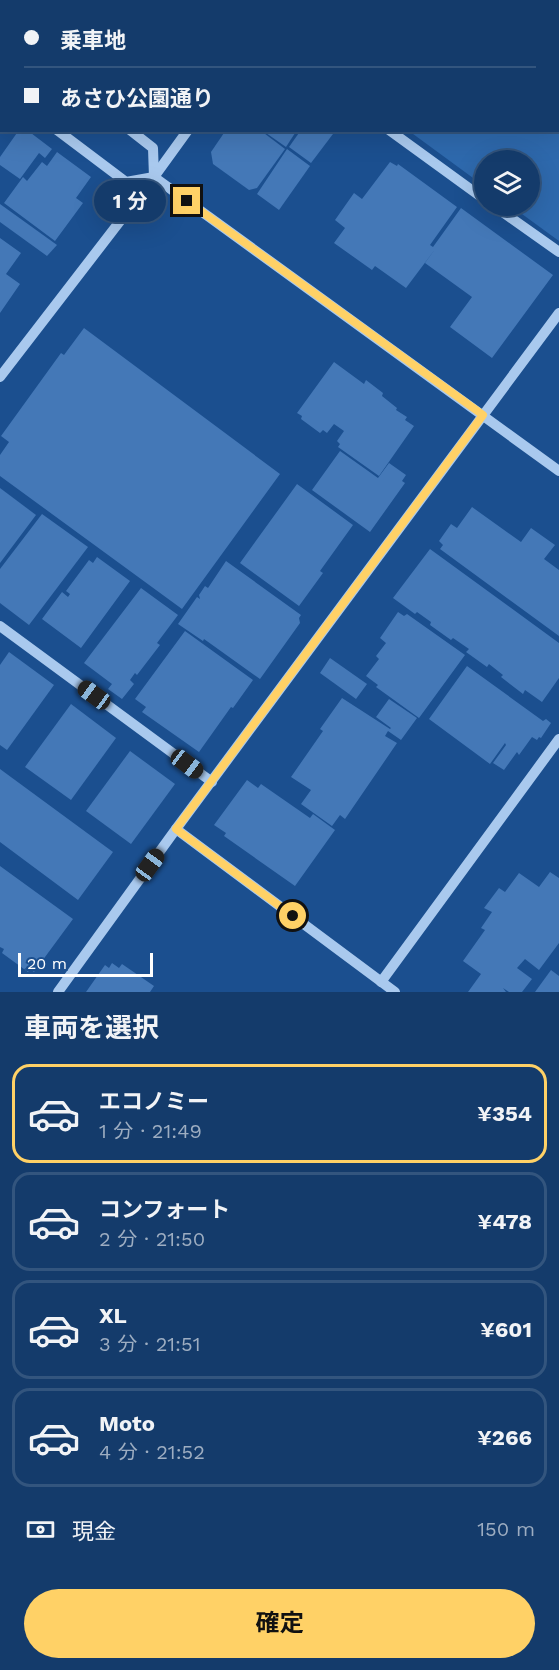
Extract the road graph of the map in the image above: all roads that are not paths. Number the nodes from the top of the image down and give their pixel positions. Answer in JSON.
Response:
{"nodes":[{"id":1,"x":60,"y":132,"type":"edge"},
{"id":2,"x":133,"y":132,"type":"edge"},
{"id":3,"x":187,"y":132,"type":"edge"},
{"id":4,"x":392,"y":132,"type":"edge"},
{"id":5,"x":154,"y":177,"type":"junction"},
{"id":6,"x":474,"y":192,"type":"edge"},
{"id":7,"x":508,"y":216,"type":"edge"},
{"id":8,"x":559,"y":252,"type":"edge"},
{"id":9,"x":559,"y":313,"type":"edge"},
{"id":10,"x":0,"y":377,"type":"edge"},
{"id":11,"x":483,"y":415,"type":"junction"},
{"id":12,"x":559,"y":471,"type":"edge"},
{"id":13,"x":0,"y":626,"type":"edge"},
{"id":14,"x":559,"y":739,"type":"edge"},
{"id":15,"x":212,"y":782,"type":"junction"},
{"id":16,"x":176,"y":829,"type":"junction"},
{"id":17,"x":381,"y":982,"type":"junction"},
{"id":18,"x":58,"y":992,"type":"edge"},
{"id":19,"x":395,"y":992,"type":"edge"}],
"edges":[{"from":1,"to":5,"type":"street"},
{"from":2,"to":5,"type":"street"},
{"from":3,"to":5,"type":"street"},
{"from":4,"to":6,"type":"street"},
{"from":5,"to":10,"type":"street"},
{"from":5,"to":11,"type":"street"},
{"from":7,"to":8,"type":"street"},
{"from":9,"to":11,"type":"street"},
{"from":11,"to":12,"type":"street"},
{"from":11,"to":15,"type":"street"},
{"from":13,"to":15,"type":"street"},
{"from":14,"to":17,"type":"street"},
{"from":15,"to":16,"type":"street"},
{"from":16,"to":17,"type":"street"},
{"from":16,"to":18,"type":"street"},
{"from":17,"to":19,"type":"street"}]}
